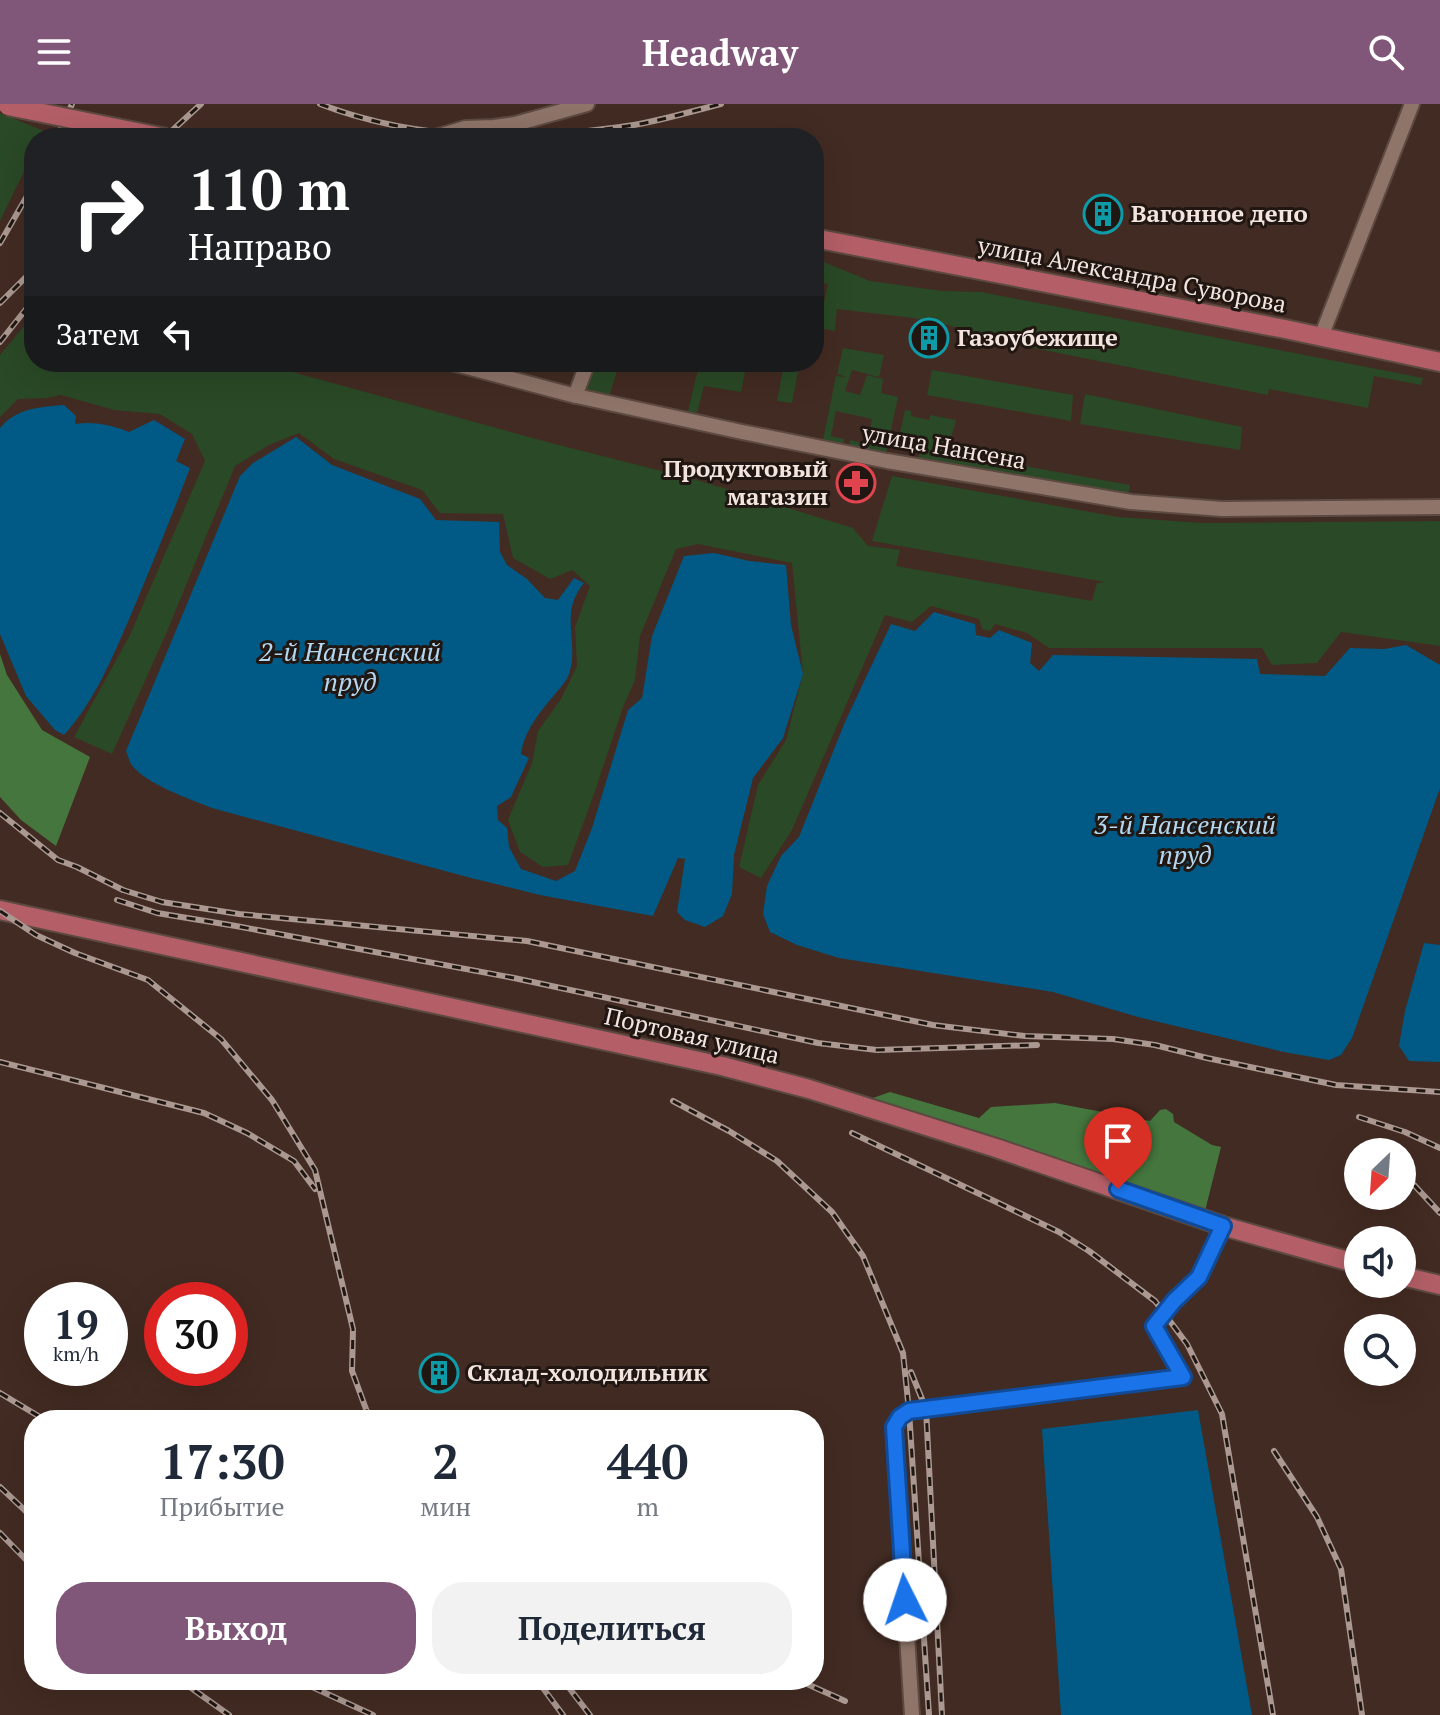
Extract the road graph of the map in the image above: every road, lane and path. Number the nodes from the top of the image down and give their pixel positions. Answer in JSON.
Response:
{"nodes":[{"id":1,"x":587,"y":104,"type":"edge"},
{"id":2,"x":1412,"y":104,"type":"edge"},
{"id":3,"x":4,"y":105,"type":"edge"},
{"id":4,"x":117,"y":128,"type":"edge"},
{"id":5,"x":465,"y":128,"type":"edge"},
{"id":6,"x":824,"y":240,"type":"edge"},
{"id":7,"x":1321,"y":337,"type":"junction"},
{"id":8,"x":1440,"y":362,"type":"edge"},
{"id":9,"x":485,"y":372,"type":"edge"},
{"id":10,"x":584,"y":372,"type":"edge"},
{"id":11,"x":575,"y":396,"type":"junction"},
{"id":12,"x":1440,"y":507,"type":"edge"},
{"id":13,"x":0,"y":910,"type":"edge"},
{"id":14,"x":1223,"y":1226,"type":"junction"},
{"id":15,"x":1344,"y":1260,"type":"edge"},
{"id":16,"x":1416,"y":1279,"type":"edge"},
{"id":17,"x":1440,"y":1285,"type":"edge"},
{"id":18,"x":912,"y":1715,"type":"edge"}],
"edges":[{"from":1,"to":5,"type":"street"},
{"from":2,"to":7,"type":"street"},
{"from":3,"to":4,"type":"main road","bridge":true},
{"from":6,"to":7,"type":"main road","name":"улица Александра Суворова"},
{"from":7,"to":8,"type":"main road","name":"улица Александра Суворова"},
{"from":9,"to":11,"type":"street","name":"улица Нансена"},
{"from":10,"to":11,"type":"street"},
{"from":11,"to":12,"type":"street","name":"улица Нансена"},
{"from":13,"to":14,"type":"main road","name":"Портовая улица"},
{"from":14,"to":15,"type":"main road","name":"Портовая улица"},
{"from":14,"to":18,"type":"street"},
{"from":16,"to":17,"type":"main road"}]}
